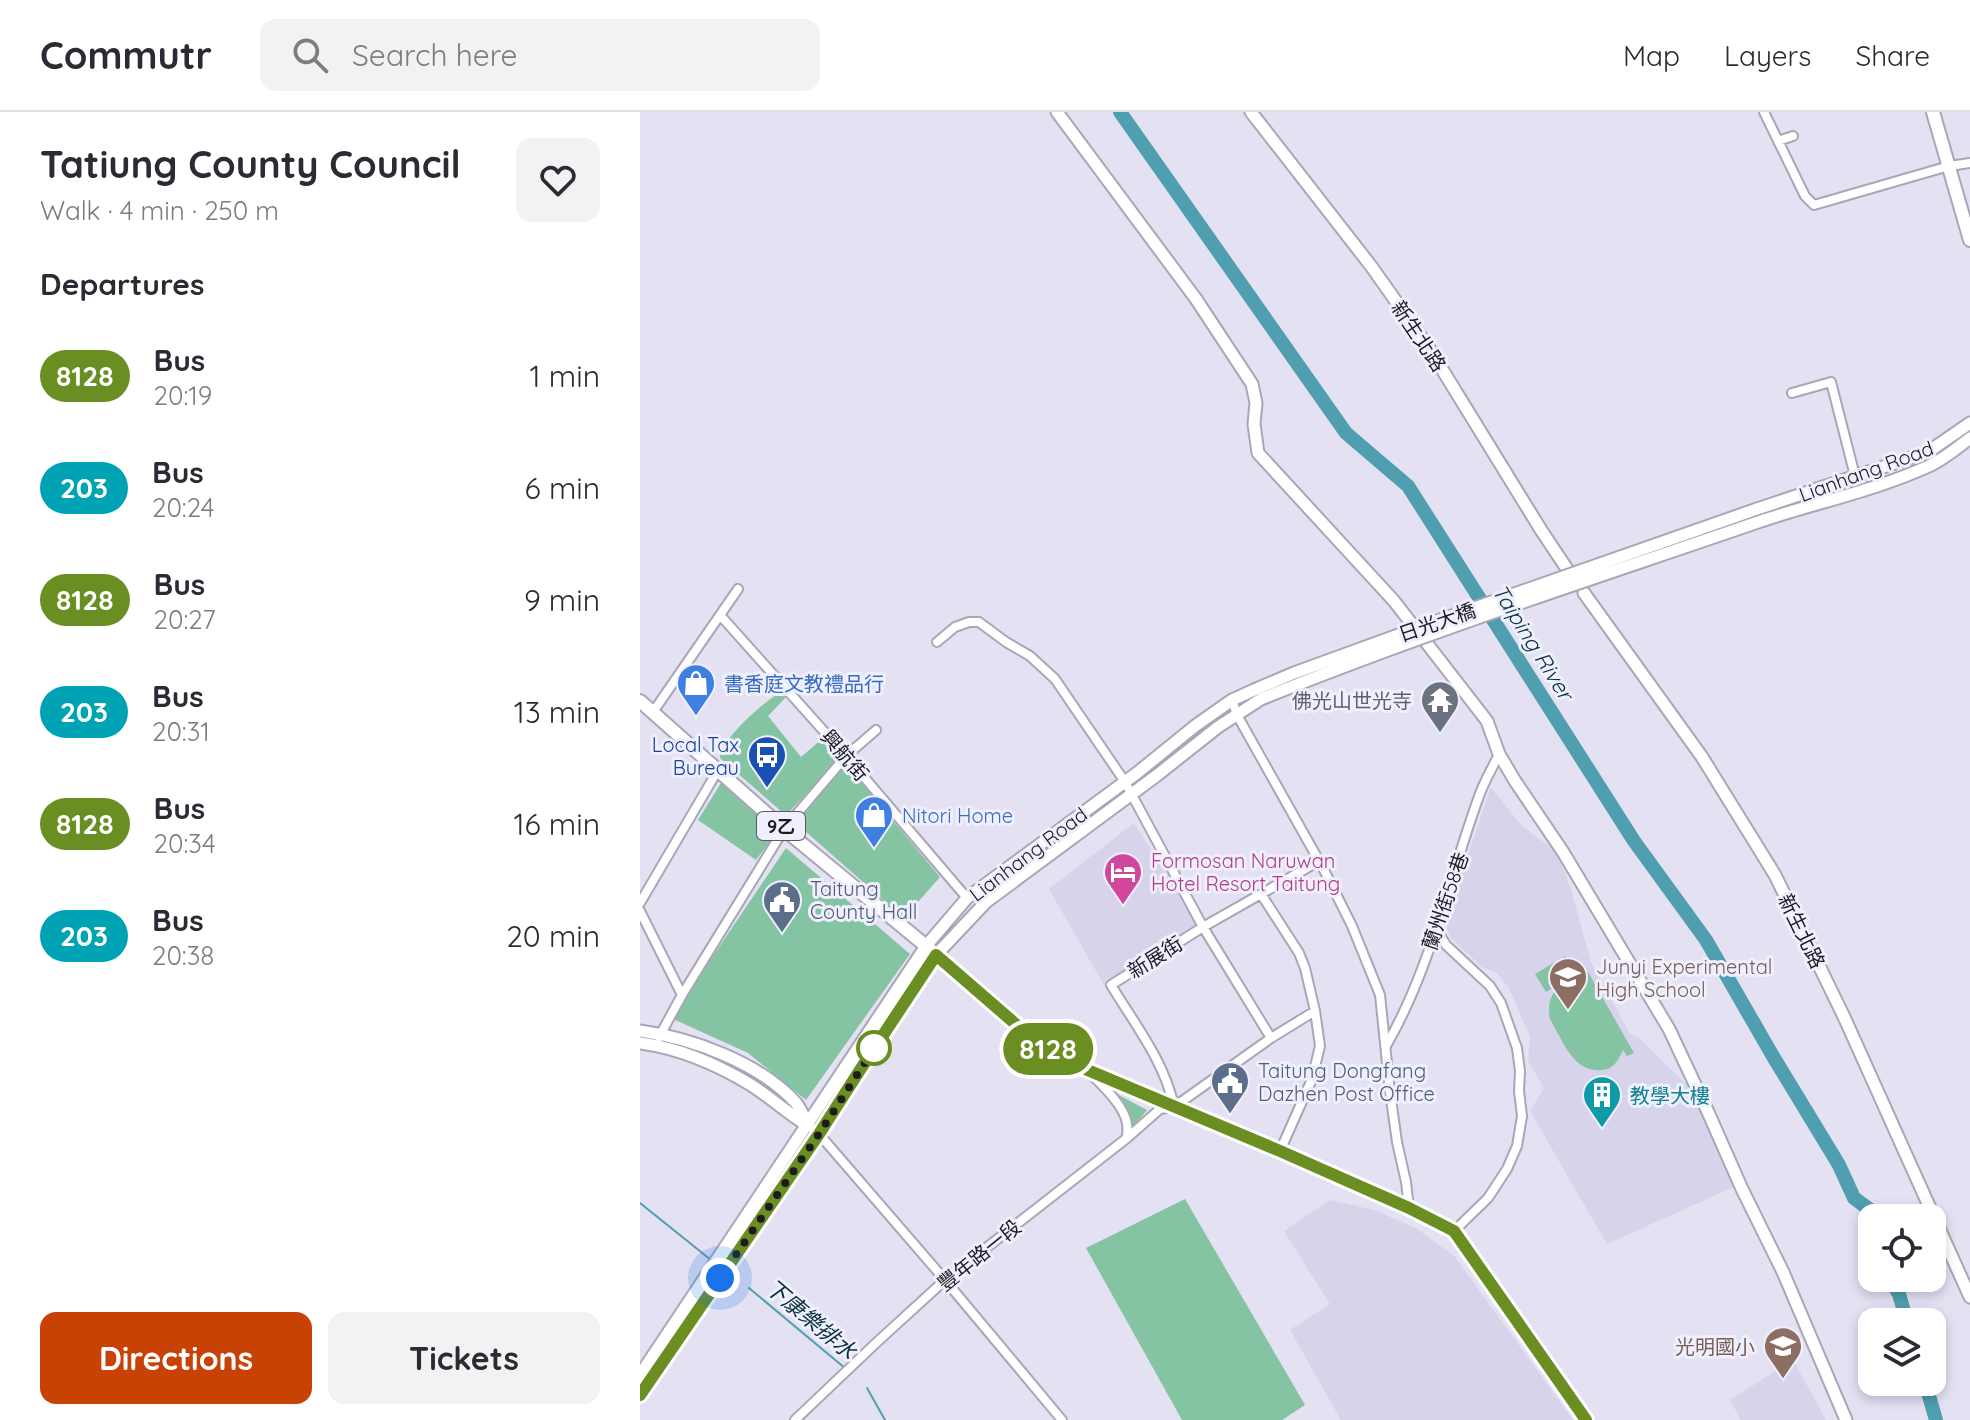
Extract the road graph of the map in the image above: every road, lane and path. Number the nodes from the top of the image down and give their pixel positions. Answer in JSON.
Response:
{"nodes":[{"id":1,"x":1057,"y":112,"type":"edge"},
{"id":2,"x":1251,"y":112,"type":"edge"},
{"id":3,"x":1764,"y":112,"type":"edge"},
{"id":4,"x":1933,"y":112,"type":"edge"},
{"id":5,"x":1793,"y":136,"type":"dead end"},
{"id":6,"x":1778,"y":141,"type":"junction"},
{"id":7,"x":1970,"y":163,"type":"edge"},
{"id":8,"x":1949,"y":166,"type":"junction"},
{"id":9,"x":1970,"y":240,"type":"edge"},
{"id":10,"x":1792,"y":393,"type":"dead end"},
{"id":11,"x":1970,"y":423,"type":"edge"},
{"id":12,"x":1970,"y":438,"type":"edge"},
{"id":13,"x":1916,"y":456,"type":"junction"},
{"id":14,"x":1918,"y":470,"type":"junction"},
{"id":15,"x":1855,"y":476,"type":"junction"},
{"id":16,"x":1757,"y":509,"type":"joint"},
{"id":17,"x":1764,"y":520,"type":"joint"},
{"id":18,"x":1569,"y":572,"type":"dead end"},
{"id":19,"x":738,"y":589,"type":"dead end"},
{"id":20,"x":1584,"y":593,"type":"dead end"},
{"id":21,"x":720,"y":615,"type":"junction"},
{"id":22,"x":937,"y":642,"type":"dead end"},
{"id":23,"x":1257,"y":695,"type":"junction"},
{"id":24,"x":1232,"y":700,"type":"junction"},
{"id":25,"x":640,"y":701,"type":"edge"},
{"id":26,"x":653,"y":712,"type":"junction"},
{"id":27,"x":1237,"y":715,"type":"junction"},
{"id":28,"x":876,"y":730,"type":"dead end"},
{"id":29,"x":1499,"y":754,"type":"junction"},
{"id":30,"x":846,"y":756,"type":"junction"},
{"id":31,"x":718,"y":770,"type":"junction"},
{"id":32,"x":1125,"y":782,"type":"junction"},
{"id":33,"x":1131,"y":795,"type":"junction"},
{"id":34,"x":784,"y":829,"type":"junction"},
{"id":35,"x":1037,"y":847,"type":"junction"},
{"id":36,"x":1045,"y":859,"type":"junction"},
{"id":37,"x":1319,"y":861,"type":"junction"},
{"id":38,"x":1261,"y":894,"type":"junction"},
{"id":39,"x":967,"y":898,"type":"junction"},
{"id":40,"x":640,"y":903,"type":"edge"},
{"id":41,"x":640,"y":911,"type":"edge"},
{"id":42,"x":1203,"y":927,"type":"junction"},
{"id":43,"x":1437,"y":930,"type":"junction"},
{"id":44,"x":931,"y":951,"type":"junction"},
{"id":45,"x":682,"y":995,"type":"junction"},
{"id":46,"x":1315,"y":1011,"type":"junction"},
{"id":47,"x":640,"y":1031,"type":"edge"},
{"id":48,"x":1271,"y":1038,"type":"junction"},
{"id":49,"x":658,"y":1040,"type":"junction"},
{"id":50,"x":640,"y":1043,"type":"edge"},
{"id":51,"x":1386,"y":1046,"type":"junction"},
{"id":52,"x":1089,"y":1072,"type":"junction"},
{"id":53,"x":1174,"y":1107,"type":"junction"},
{"id":54,"x":808,"y":1125,"type":"junction"},
{"id":55,"x":819,"y":1134,"type":"junction"},
{"id":56,"x":1127,"y":1138,"type":"junction"},
{"id":57,"x":1280,"y":1151,"type":"junction"},
{"id":58,"x":1409,"y":1208,"type":"junction"},
{"id":59,"x":1454,"y":1231,"type":"junction"},
{"id":60,"x":945,"y":1280,"type":"junction"},
{"id":61,"x":1970,"y":1297,"type":"edge"},
{"id":62,"x":640,"y":1375,"type":"edge"},
{"id":63,"x":640,"y":1395,"type":"edge"},
{"id":64,"x":795,"y":1420,"type":"edge"},
{"id":65,"x":1062,"y":1420,"type":"edge"},
{"id":66,"x":1586,"y":1420,"type":"edge"},
{"id":67,"x":1846,"y":1420,"type":"edge"}],
"edges":[{"from":1,"to":29,"type":"street"},
{"from":2,"to":18,"type":"street","name":"新生北路"},
{"from":3,"to":6,"type":"street"},
{"from":4,"to":8,"type":"main road"},
{"from":5,"to":6,"type":"street"},
{"from":6,"to":8,"type":"street"},
{"from":7,"to":8,"type":"street"},
{"from":8,"to":9,"type":"main road"},
{"from":10,"to":15,"type":"street"},
{"from":11,"to":13,"type":"street","name":"Lianhang Road"},
{"from":12,"to":14,"type":"street","name":"Lianhang Road"},
{"from":13,"to":14,"type":"street"},
{"from":13,"to":15,"type":"street","name":"Lianhang Road"},
{"from":14,"to":17,"type":"street","name":"Lianhang Road"},
{"from":15,"to":16,"type":"street","name":"Lianhang Road"},
{"from":16,"to":23,"type":"street","name":"日光大橋","bridge":true},
{"from":17,"to":23,"type":"street","name":"日光大橋","bridge":true},
{"from":19,"to":21,"type":"street"},
{"from":20,"to":61,"type":"street","name":"新生北路"},
{"from":21,"to":26,"type":"street"},
{"from":21,"to":30,"type":"street","name":"興航街"},
{"from":22,"to":32,"type":"street"},
{"from":23,"to":24,"type":"street","name":"Lianhang Road"},
{"from":23,"to":27,"type":"street","name":"Lianhang Road"},
{"from":24,"to":27,"type":"street"},
{"from":24,"to":32,"type":"street","name":"Lianhang Road"},
{"from":25,"to":26,"type":"main road","number":"9乙"},
{"from":26,"to":31,"type":"main road","number":"9乙"},
{"from":27,"to":33,"type":"street","name":"Lianhang Road"},
{"from":27,"to":37,"type":"street"},
{"from":28,"to":30,"type":"street"},
{"from":29,"to":43,"type":"street","name":"蘭州街58巷"},
{"from":29,"to":67,"type":"street"},
{"from":30,"to":34,"type":"street"},
{"from":30,"to":39,"type":"street","name":"興航街"},
{"from":31,"to":34,"type":"main road","number":"9乙"},
{"from":31,"to":40,"type":"street"},
{"from":32,"to":33,"type":"street"},
{"from":32,"to":35,"type":"street","name":"Lianhang Road"},
{"from":33,"to":36,"type":"street","name":"Lianhang Road"},
{"from":33,"to":42,"type":"street"},
{"from":34,"to":44,"type":"main road","number":"9乙"},
{"from":34,"to":45,"type":"street"},
{"from":35,"to":36,"type":"street"},
{"from":35,"to":39,"type":"street","name":"Lianhang Road"},
{"from":36,"to":44,"type":"street","name":"Lianhang Road"},
{"from":37,"to":38,"type":"street","name":"新展街"},
{"from":37,"to":51,"type":"street"},
{"from":38,"to":42,"type":"street","name":"新展街"},
{"from":38,"to":46,"type":"street"},
{"from":39,"to":44,"type":"street","name":"Lianhang Road"},
{"from":41,"to":45,"type":"street"},
{"from":42,"to":48,"type":"street"},
{"from":42,"to":53,"type":"street","name":"新展街"},
{"from":43,"to":51,"type":"street","name":"蘭州街58巷"},
{"from":43,"to":59,"type":"street"},
{"from":44,"to":52,"type":"main road","number":"9乙"},
{"from":44,"to":54,"type":"street","name":"Lianhang Road"},
{"from":44,"to":55,"type":"street","name":"Lianhang Road"},
{"from":45,"to":49,"type":"street"},
{"from":46,"to":48,"type":"street","name":"豐年路一段"},
{"from":46,"to":57,"type":"street"},
{"from":47,"to":49,"type":"street"},
{"from":48,"to":53,"type":"street","name":"豐年路一段"},
{"from":49,"to":50,"type":"street"},
{"from":49,"to":54,"type":"street"},
{"from":51,"to":58,"type":"street"},
{"from":52,"to":53,"type":"main road","number":"9乙"},
{"from":52,"to":56,"type":"street"},
{"from":53,"to":56,"type":"street","name":"豐年路一段"},
{"from":53,"to":57,"type":"main road","number":"9乙"},
{"from":54,"to":55,"type":"street"},
{"from":54,"to":62,"type":"street","name":"Lianhang Road"},
{"from":55,"to":60,"type":"street"},
{"from":55,"to":63,"type":"street","name":"Lianhang Road"},
{"from":56,"to":60,"type":"street","name":"豐年路一段"},
{"from":57,"to":58,"type":"main road","number":"9乙"},
{"from":58,"to":59,"type":"main road","number":"9乙"},
{"from":59,"to":66,"type":"main road","number":"9乙"},
{"from":60,"to":64,"type":"street","name":"豐年路一段"},
{"from":60,"to":65,"type":"street"}]}
